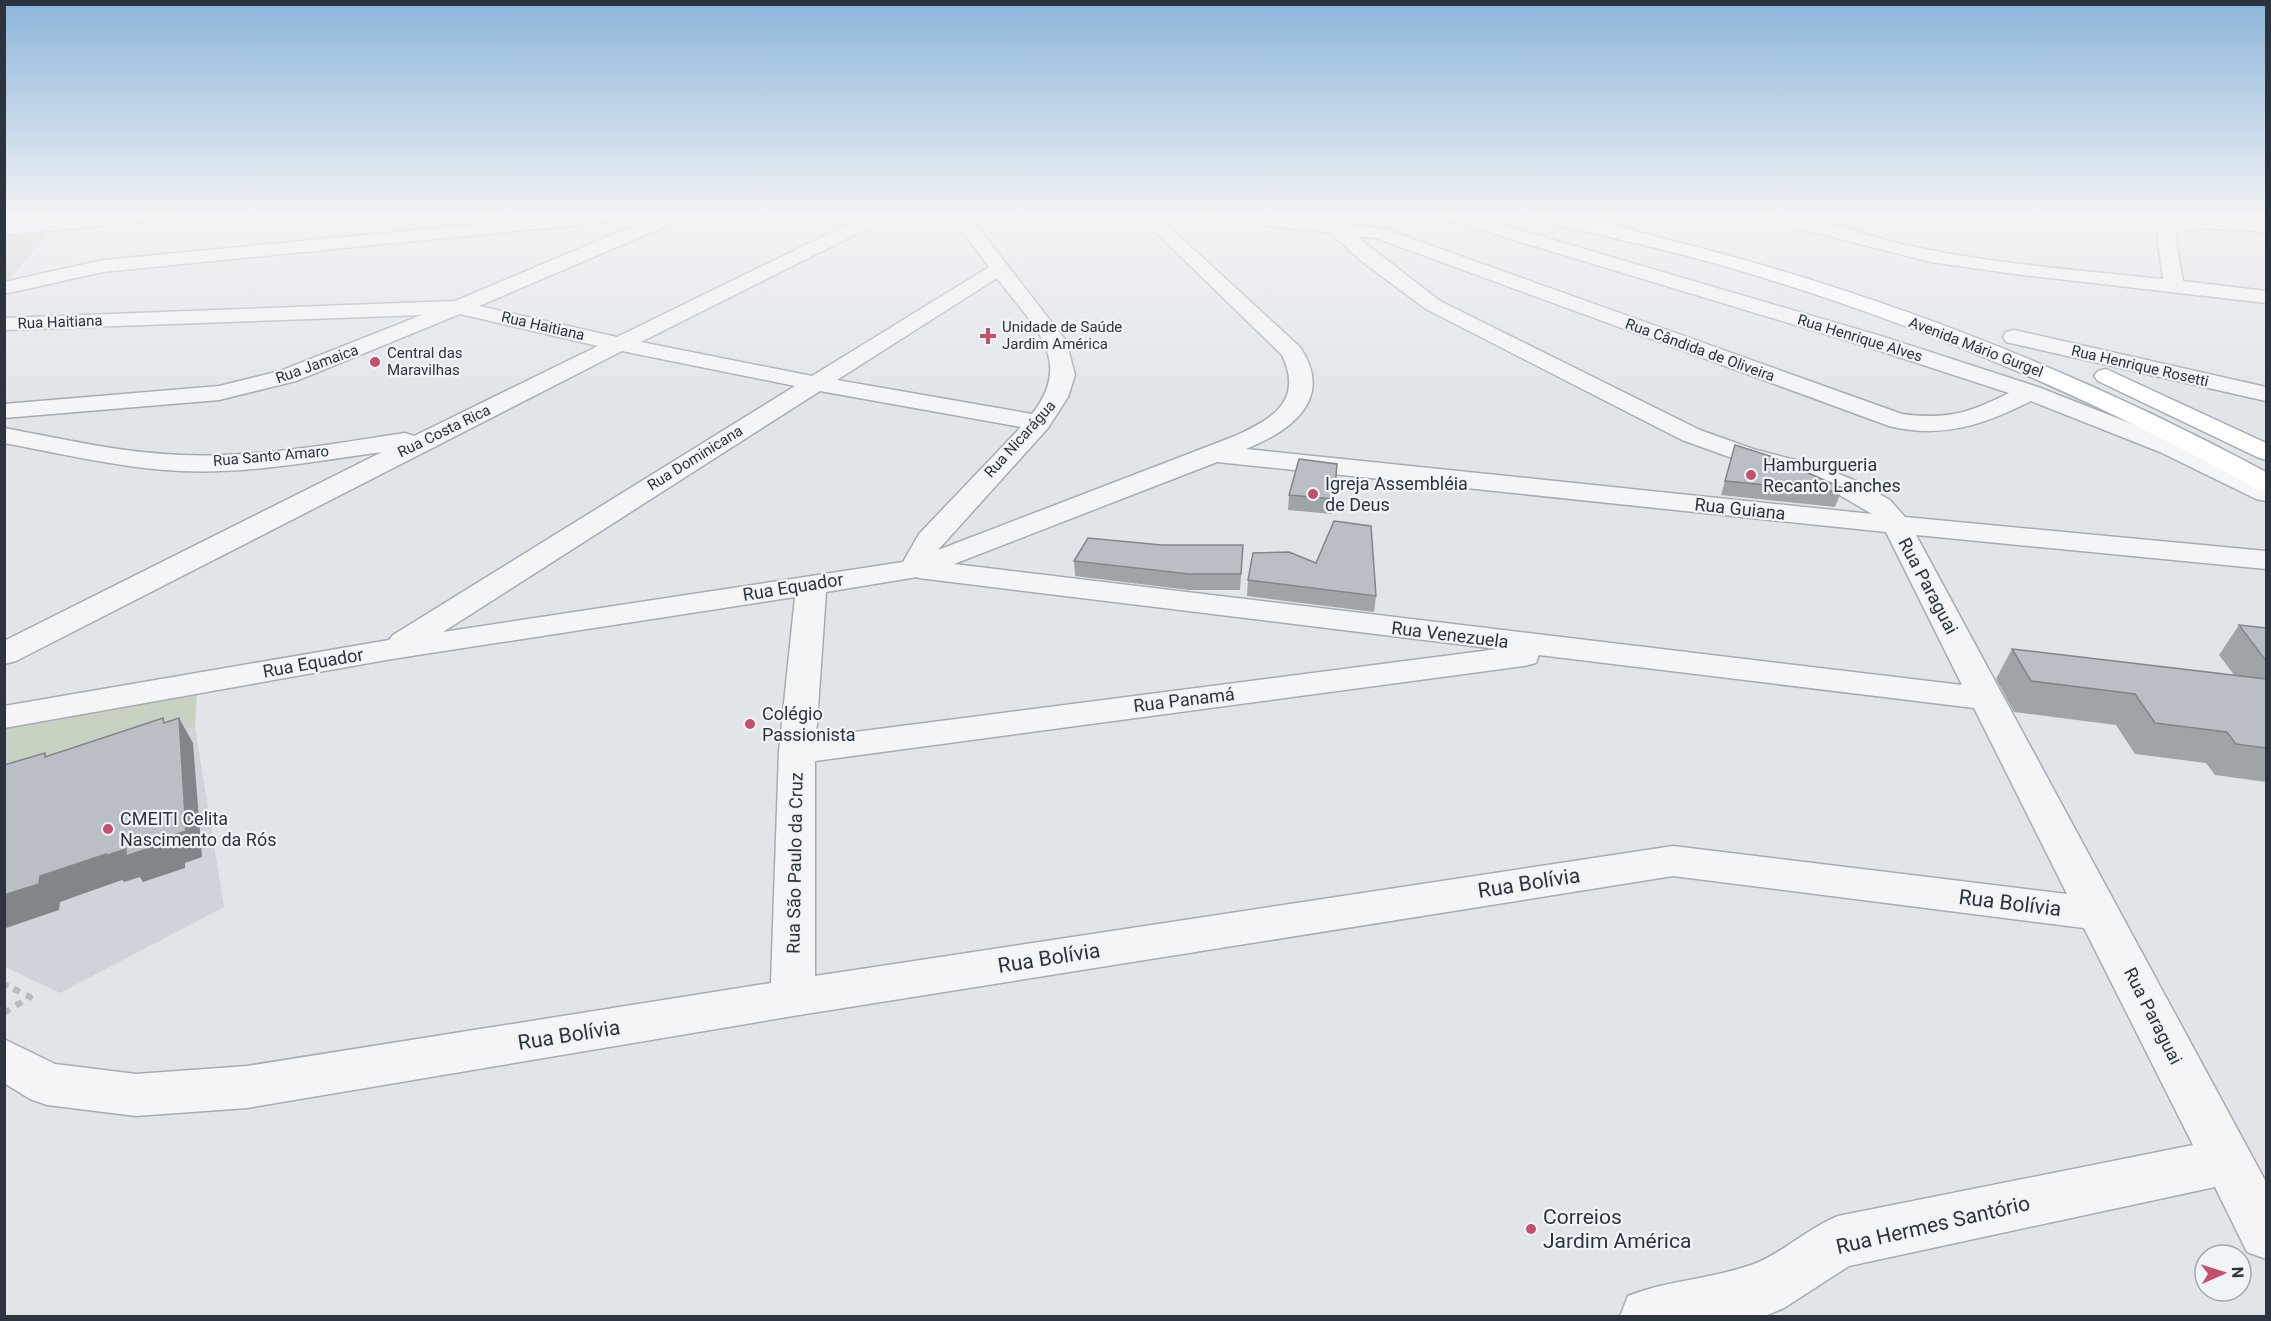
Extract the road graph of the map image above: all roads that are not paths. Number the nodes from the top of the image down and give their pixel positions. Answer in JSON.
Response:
{"nodes":[{"id":1,"x":56,"y":275,"type":"edge"},
{"id":2,"x":535,"y":275,"type":"edge"},
{"id":3,"x":760,"y":275,"type":"edge"},
{"id":4,"x":989,"y":275,"type":"edge"},
{"id":5,"x":1005,"y":275,"type":"edge"},
{"id":6,"x":1210,"y":275,"type":"edge"},
{"id":7,"x":1392,"y":275,"type":"edge"},
{"id":8,"x":1497,"y":275,"type":"edge"},
{"id":9,"x":1650,"y":275,"type":"edge"},
{"id":10,"x":1772,"y":275,"type":"edge"},
{"id":11,"x":1826,"y":275,"type":"edge"},
{"id":12,"x":2086,"y":275,"type":"edge"},
{"id":13,"x":2172,"y":275,"type":"edge"},
{"id":14,"x":2174,"y":284,"type":"junction"},
{"id":15,"x":4,"y":288,"type":"edge"},
{"id":16,"x":2266,"y":297,"type":"edge"},
{"id":17,"x":458,"y":307,"type":"junction"},
{"id":18,"x":4,"y":324,"type":"edge"},
{"id":19,"x":2014,"y":337,"type":"junction"},
{"id":20,"x":620,"y":344,"type":"junction"},
{"id":21,"x":814,"y":383,"type":"junction"},
{"id":22,"x":2030,"y":392,"type":"junction"},
{"id":23,"x":2266,"y":394,"type":"edge"},
{"id":24,"x":4,"y":411,"type":"edge"},
{"id":25,"x":1039,"y":423,"type":"junction"},
{"id":26,"x":4,"y":435,"type":"edge"},
{"id":27,"x":431,"y":437,"type":"junction"},
{"id":28,"x":2263,"y":448,"type":"edge"},
{"id":29,"x":1214,"y":454,"type":"junction"},
{"id":30,"x":2266,"y":483,"type":"edge"},
{"id":31,"x":2266,"y":493,"type":"edge"},
{"id":32,"x":1896,"y":525,"type":"junction"},
{"id":33,"x":2266,"y":560,"type":"edge"},
{"id":34,"x":915,"y":569,"type":"junction"},
{"id":35,"x":811,"y":584,"type":"junction"},
{"id":36,"x":392,"y":649,"type":"junction"},
{"id":37,"x":1570,"y":650,"type":"junction"},
{"id":38,"x":4,"y":654,"type":"edge"},
{"id":39,"x":1987,"y":694,"type":"junction"},
{"id":40,"x":4,"y":717,"type":"edge"},
{"id":41,"x":797,"y":751,"type":"junction"},
{"id":42,"x":2100,"y":914,"type":"junction"},
{"id":43,"x":793,"y":998,"type":"junction"},
{"id":44,"x":4,"y":1059,"type":"edge"},
{"id":45,"x":2229,"y":1161,"type":"junction"},
{"id":46,"x":2266,"y":1234,"type":"edge"},
{"id":47,"x":1756,"y":1303,"type":"edge"},
{"id":48,"x":1648,"y":1317,"type":"edge"}],
"edges":[{"from":1,"to":15,"type":"street"},
{"from":2,"to":17,"type":"street","name":"Rua Jamaica"},
{"from":3,"to":20,"type":"street","name":"Rua Costa Rica"},
{"from":4,"to":21,"type":"street","name":"Rua Dominicana"},
{"from":5,"to":25,"type":"street","name":"Rua Nicarágua"},
{"from":6,"to":29,"type":"street","name":"Rua Equador"},
{"from":7,"to":32,"type":"street","name":"Rua Paraguai"},
{"from":8,"to":22,"type":"street","name":"Rua Cândida de Oliveira"},
{"from":9,"to":22,"type":"street","name":"Rua Henrique Alves"},
{"from":10,"to":30,"type":"main road","name":"Avenida Mário Gurgel"},
{"from":11,"to":19,"type":"main road","name":"Avenida Mário Gurgel"},
{"from":12,"to":14,"type":"street"},
{"from":13,"to":14,"type":"street"},
{"from":14,"to":16,"type":"street"},
{"from":17,"to":18,"type":"street","name":"Rua Haitiana"},
{"from":17,"to":20,"type":"street","name":"Rua Haitiana"},
{"from":17,"to":24,"type":"street","name":"Rua Jamaica"},
{"from":19,"to":23,"type":"street","name":"Rua Henrique Rosetti"},
{"from":19,"to":28,"type":"main road","name":"Avenida Mário Gurgel"},
{"from":20,"to":21,"type":"street","name":"Rua Haitiana"},
{"from":20,"to":27,"type":"street","name":"Rua Costa Rica"},
{"from":21,"to":25,"type":"street","name":"Rua Haitiana"},
{"from":21,"to":36,"type":"street","name":"Rua Dominicana"},
{"from":22,"to":31,"type":"street","name":"Rua Henrique Alves"},
{"from":25,"to":34,"type":"street","name":"Rua Nicarágua"},
{"from":26,"to":27,"type":"street","name":"Rua Santo Amaro"},
{"from":27,"to":38,"type":"street","name":"Rua Costa Rica"},
{"from":29,"to":32,"type":"street","name":"Rua Guiana"},
{"from":29,"to":34,"type":"street","name":"Rua Equador"},
{"from":32,"to":33,"type":"street","name":"Rua Guiana"},
{"from":32,"to":39,"type":"street","name":"Rua Paraguai"},
{"from":34,"to":35,"type":"street","name":"Rua Equador"},
{"from":34,"to":37,"type":"street","name":"Rua Venezuela"},
{"from":35,"to":36,"type":"street","name":"Rua Equador"},
{"from":35,"to":41,"type":"street","name":"Rua São Paulo da Cruz"},
{"from":36,"to":40,"type":"street","name":"Rua Equador"},
{"from":37,"to":39,"type":"street","name":"Rua Venezuela"},
{"from":37,"to":41,"type":"street","name":"Rua Panamá"},
{"from":39,"to":42,"type":"street","name":"Rua Paraguai"},
{"from":41,"to":43,"type":"street","name":"Rua São Paulo da Cruz"},
{"from":42,"to":43,"type":"street","name":"Rua Bolívia"},
{"from":42,"to":45,"type":"street","name":"Rua Paraguai"},
{"from":43,"to":44,"type":"street","name":"Rua Bolívia"},
{"from":45,"to":46,"type":"street","name":"Rua Paraguai"},
{"from":45,"to":47,"type":"street","name":"Rua Hermes Santório"},
{"from":47,"to":48,"type":"street","name":"Rua Hermes Santório"}]}
